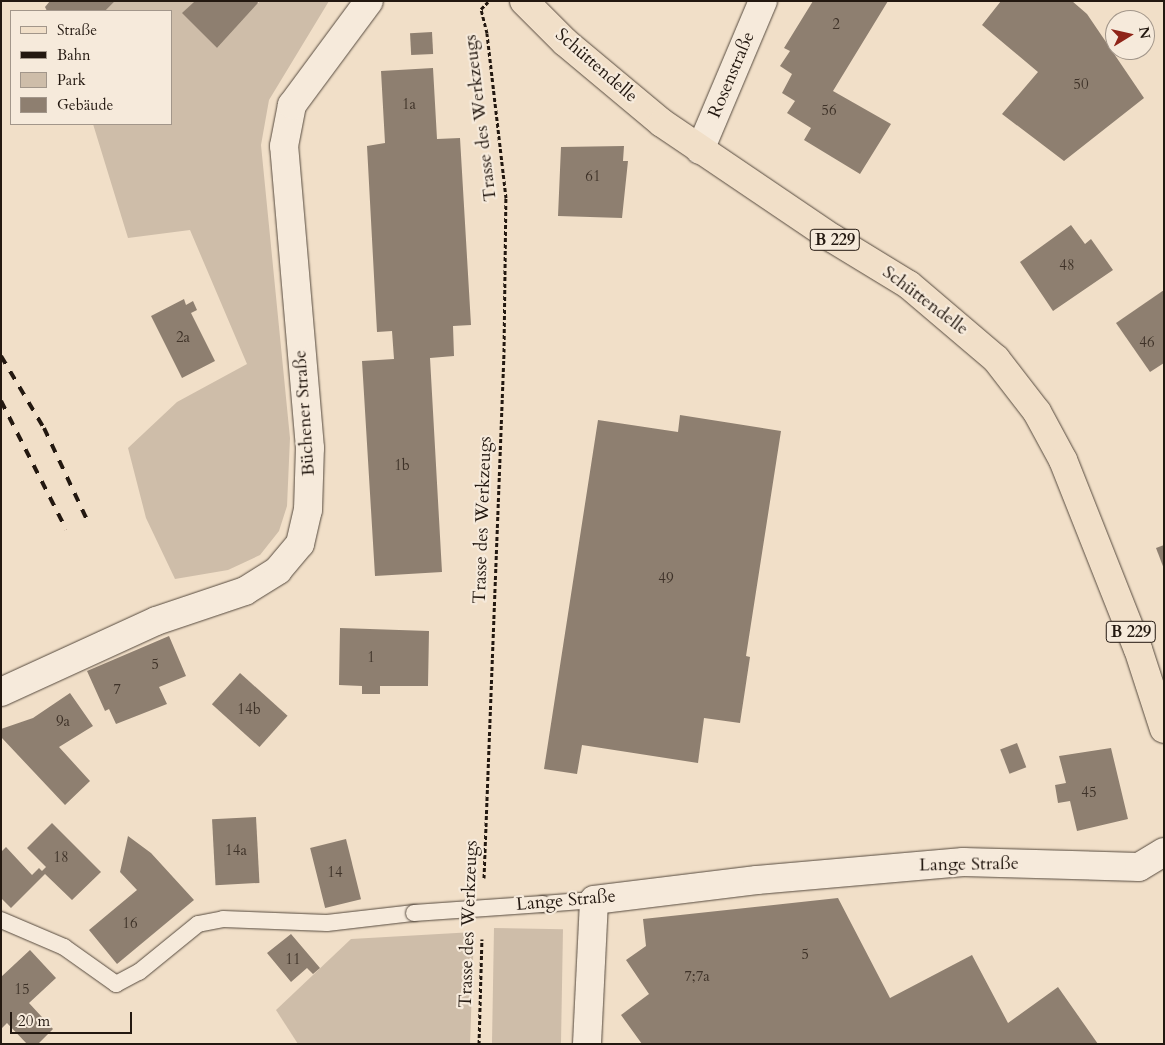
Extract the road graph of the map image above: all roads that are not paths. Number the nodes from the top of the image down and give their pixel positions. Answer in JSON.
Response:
{"nodes":[{"id":1,"x":368,"y":1,"type":"edge"},
{"id":2,"x":524,"y":1,"type":"edge"},
{"id":3,"x":763,"y":1,"type":"edge"},
{"id":4,"x":700,"y":150,"type":"junction"},
{"id":5,"x":1,"y":692,"type":"edge"},
{"id":6,"x":1164,"y":729,"type":"edge"},
{"id":7,"x":1164,"y":852,"type":"edge"},
{"id":8,"x":594,"y":900,"type":"junction"},
{"id":9,"x":1,"y":920,"type":"edge"},
{"id":10,"x":587,"y":1044,"type":"edge"}],
"edges":[{"from":1,"to":5,"type":"street","name":"Büchener Straße"},
{"from":2,"to":4,"type":"main road","name":"Schüttendelle","number":"B 229"},
{"from":3,"to":4,"type":"street","name":"Rosenstraße"},
{"from":4,"to":6,"type":"main road","name":"Schüttendelle","number":"B 229"},
{"from":7,"to":8,"type":"street","name":"Lange Straße"},
{"from":8,"to":9,"type":"lane","name":"Lange Straße","bridge":true},
{"from":8,"to":10,"type":"street"}]}
